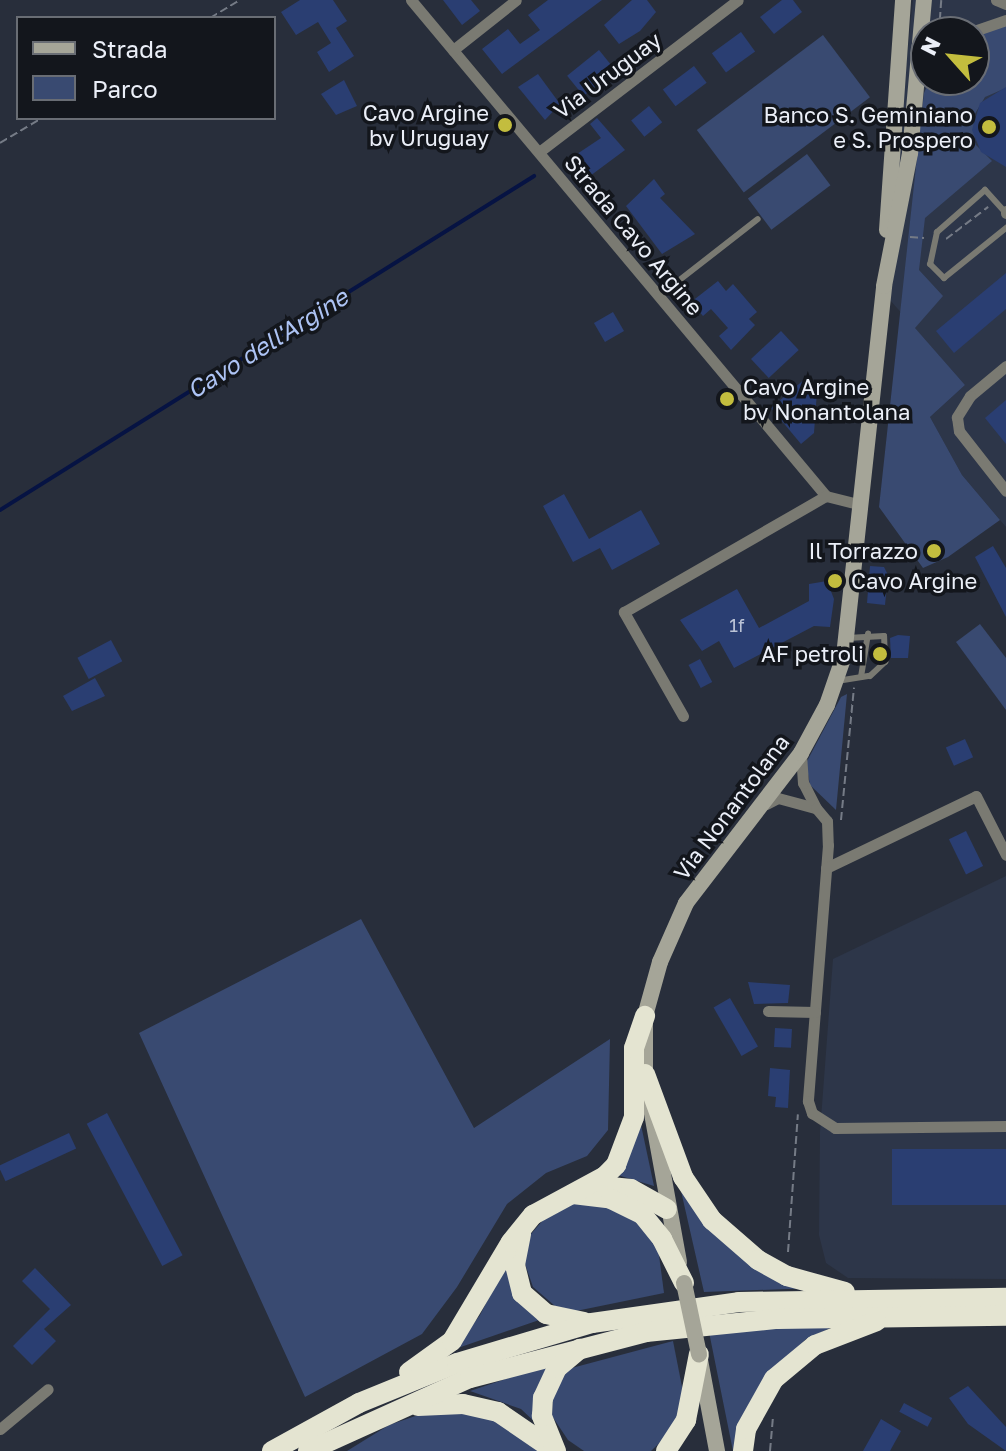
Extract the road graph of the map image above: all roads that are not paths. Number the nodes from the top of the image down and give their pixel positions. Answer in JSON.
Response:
{"nodes":[{"id":1,"x":411,"y":0,"type":"edge"},
{"id":2,"x":516,"y":0,"type":"edge"},
{"id":3,"x":738,"y":0,"type":"edge"},
{"id":4,"x":903,"y":0,"type":"edge"},
{"id":5,"x":996,"y":0,"type":"edge"},
{"id":6,"x":1006,"y":4,"type":"edge"},
{"id":7,"x":453,"y":50,"type":"junction"},
{"id":8,"x":916,"y":96,"type":"edge"},
{"id":9,"x":539,"y":152,"type":"junction"},
{"id":10,"x":1006,"y":212,"type":"edge"},
{"id":11,"x":758,"y":219,"type":"dead end"},
{"id":12,"x":1006,"y":228,"type":"edge"},
{"id":13,"x":885,"y":279,"type":"junction"},
{"id":14,"x":659,"y":296,"type":"junction"},
{"id":15,"x":1006,"y":366,"type":"edge"},
{"id":16,"x":1006,"y":491,"type":"edge"},
{"id":17,"x":826,"y":496,"type":"junction"},
{"id":18,"x":859,"y":504,"type":"junction"},
{"id":19,"x":868,"y":634,"type":"junction"},
{"id":20,"x":847,"y":638,"type":"junction"},
{"id":21,"x":859,"y":679,"type":"junction"},
{"id":22,"x":837,"y":681,"type":"junction"},
{"id":23,"x":683,"y":716,"type":"dead end"},
{"id":24,"x":801,"y":753,"type":"junction"},
{"id":25,"x":816,"y":808,"type":"junction"},
{"id":26,"x":755,"y":811,"type":"junction"},
{"id":27,"x":1006,"y":855,"type":"edge"},
{"id":28,"x":826,"y":868,"type":"junction"},
{"id":29,"x":768,"y":1011,"type":"dead end"},
{"id":30,"x":815,"y":1012,"type":"junction"},
{"id":31,"x":645,"y":1016,"type":"junction"},
{"id":32,"x":645,"y":1074,"type":"junction"},
{"id":33,"x":1006,"y":1126,"type":"edge"},
{"id":34,"x":591,"y":1185,"type":"junction"},
{"id":35,"x":569,"y":1194,"type":"junction"},
{"id":36,"x":667,"y":1209,"type":"junction"},
{"id":37,"x":524,"y":1227,"type":"junction"},
{"id":38,"x":684,"y":1283,"type":"junction"},
{"id":39,"x":1006,"y":1298,"type":"edge"},
{"id":40,"x":868,"y":1299,"type":"junction"},
{"id":41,"x":1006,"y":1316,"type":"edge"},
{"id":42,"x":887,"y":1317,"type":"junction"},
{"id":43,"x":592,"y":1323,"type":"junction"},
{"id":44,"x":583,"y":1345,"type":"junction"},
{"id":45,"x":699,"y":1354,"type":"junction"},
{"id":46,"x":48,"y":1389,"type":"dead end"},
{"id":47,"x":359,"y":1403,"type":"junction"},
{"id":48,"x":391,"y":1411,"type":"junction"},
{"id":49,"x":0,"y":1429,"type":"edge"},
{"id":50,"x":272,"y":1451,"type":"edge"},
{"id":51,"x":308,"y":1451,"type":"edge"},
{"id":52,"x":555,"y":1451,"type":"edge"},
{"id":53,"x":666,"y":1451,"type":"edge"},
{"id":54,"x":717,"y":1451,"type":"edge"},
{"id":55,"x":743,"y":1451,"type":"edge"}],
"edges":[{"from":1,"to":7,"type":"street","name":"Strada Cavo Argine"},
{"from":2,"to":7,"type":"street"},
{"from":3,"to":9,"type":"street","name":"Via Uruguay"},
{"from":4,"to":13,"type":"main road","name":"Via Nonantolana"},
{"from":5,"to":6,"type":"street"},
{"from":7,"to":9,"type":"street","name":"Strada Cavo Argine"},
{"from":8,"to":13,"type":"main road","name":"Via Nonantolana"},
{"from":9,"to":14,"type":"street","name":"Strada Cavo Argine"},
{"from":10,"to":12,"type":"lane"},
{"from":11,"to":14,"type":"lane"},
{"from":13,"to":18,"type":"main road","name":"Via Nonantolana"},
{"from":14,"to":17,"type":"street","name":"Strada Cavo Argine"},
{"from":15,"to":16,"type":"street"},
{"from":17,"to":18,"type":"street"},
{"from":17,"to":23,"type":"street"},
{"from":18,"to":20,"type":"main road","name":"Via Nonantolana"},
{"from":19,"to":20,"type":"lane"},
{"from":19,"to":21,"type":"lane"},
{"from":19,"to":21,"type":"lane"},
{"from":20,"to":22,"type":"main road","name":"Via Nonantolana"},
{"from":21,"to":22,"type":"lane"},
{"from":22,"to":24,"type":"main road","name":"Via Nonantolana"},
{"from":24,"to":25,"type":"street"},
{"from":24,"to":26,"type":"main road","name":"Via Nonantolana"},
{"from":25,"to":26,"type":"street"},
{"from":25,"to":28,"type":"street"},
{"from":26,"to":31,"type":"main road","name":"Via Nonantolana"},
{"from":27,"to":28,"type":"street"},
{"from":28,"to":30,"type":"street"},
{"from":29,"to":30,"type":"street"},
{"from":30,"to":33,"type":"street"},
{"from":31,"to":32,"type":"main road","name":"Via Nonantolana"},
{"from":31,"to":34,"type":"highway"},
{"from":32,"to":36,"type":"main road","name":"Via Nonantolana"},
{"from":32,"to":40,"type":"highway"},
{"from":34,"to":35,"type":"highway"},
{"from":34,"to":36,"type":"highway"},
{"from":35,"to":37,"type":"highway"},
{"from":35,"to":38,"type":"highway"},
{"from":36,"to":38,"type":"main road","name":"Via Nonantolana"},
{"from":37,"to":43,"type":"highway"},
{"from":37,"to":47,"type":"highway"},
{"from":38,"to":45,"type":"main road","name":"Via Nonantolana","bridge":true},
{"from":39,"to":40,"type":"highway"},
{"from":40,"to":43,"type":"highway"},
{"from":41,"to":42,"type":"highway"},
{"from":42,"to":44,"type":"highway"},
{"from":42,"to":55,"type":"highway"},
{"from":43,"to":47,"type":"highway"},
{"from":44,"to":48,"type":"highway"},
{"from":44,"to":52,"type":"highway"},
{"from":45,"to":53,"type":"highway"},
{"from":45,"to":54,"type":"main road","name":"Via Nonantolana"},
{"from":46,"to":49,"type":"street"},
{"from":47,"to":50,"type":"highway"},
{"from":48,"to":51,"type":"highway"},
{"from":48,"to":52,"type":"highway"}]}
